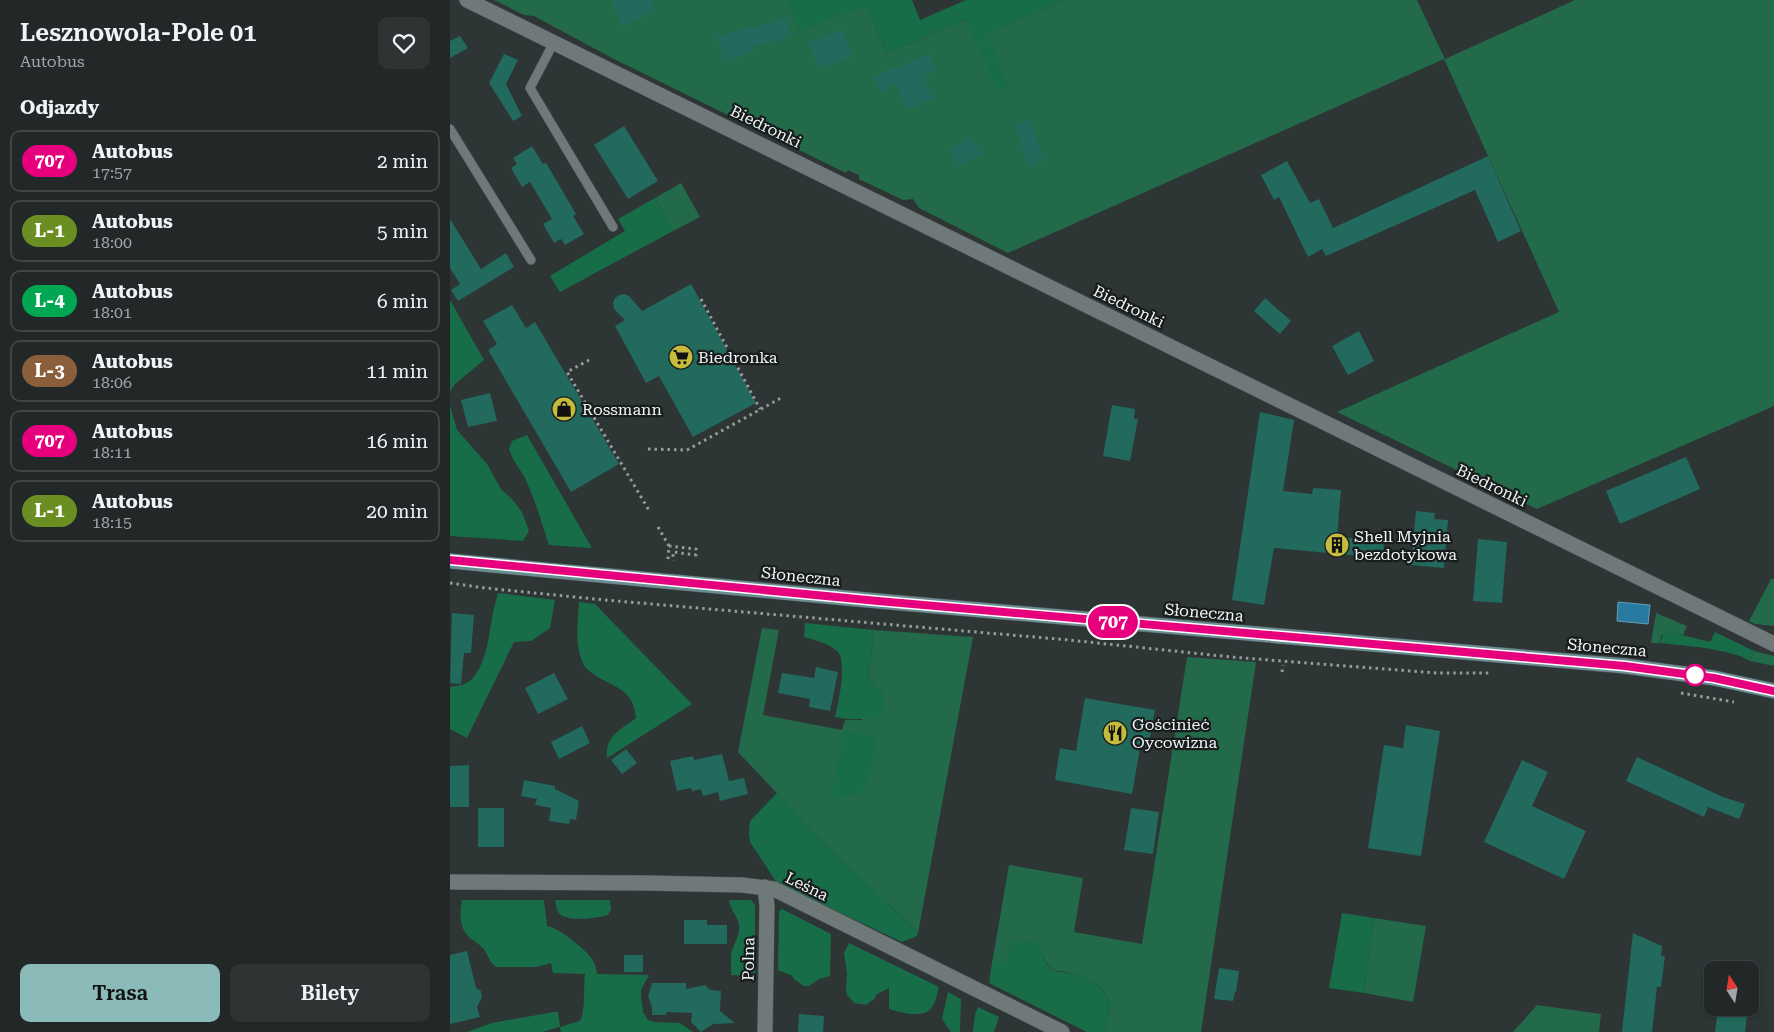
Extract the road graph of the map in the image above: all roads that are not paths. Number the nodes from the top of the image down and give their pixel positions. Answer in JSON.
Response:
{"nodes":[{"id":1,"x":467,"y":0,"type":"edge"},
{"id":2,"x":554,"y":42,"type":"junction"},
{"id":3,"x":450,"y":129,"type":"edge"},
{"id":4,"x":613,"y":227,"type":"dead end"},
{"id":5,"x":531,"y":260,"type":"dead end"},
{"id":6,"x":450,"y":560,"type":"edge"},
{"id":7,"x":1774,"y":644,"type":"edge"},
{"id":8,"x":1774,"y":691,"type":"edge"},
{"id":9,"x":450,"y":882,"type":"edge"},
{"id":10,"x":765,"y":887,"type":"junction"},
{"id":11,"x":765,"y":1032,"type":"edge"},
{"id":12,"x":1062,"y":1032,"type":"edge"}],
"edges":[{"from":1,"to":2,"type":"street","name":"Biedronki"},
{"from":2,"to":4,"type":"lane"},
{"from":2,"to":7,"type":"street","name":"Biedronki"},
{"from":3,"to":5,"type":"lane"},
{"from":6,"to":8,"type":"main road","name":"Słoneczna"},
{"from":9,"to":10,"type":"street","name":"Leśna"},
{"from":10,"to":11,"type":"street","name":"Polna"},
{"from":10,"to":12,"type":"street","name":"Leśna"}]}
